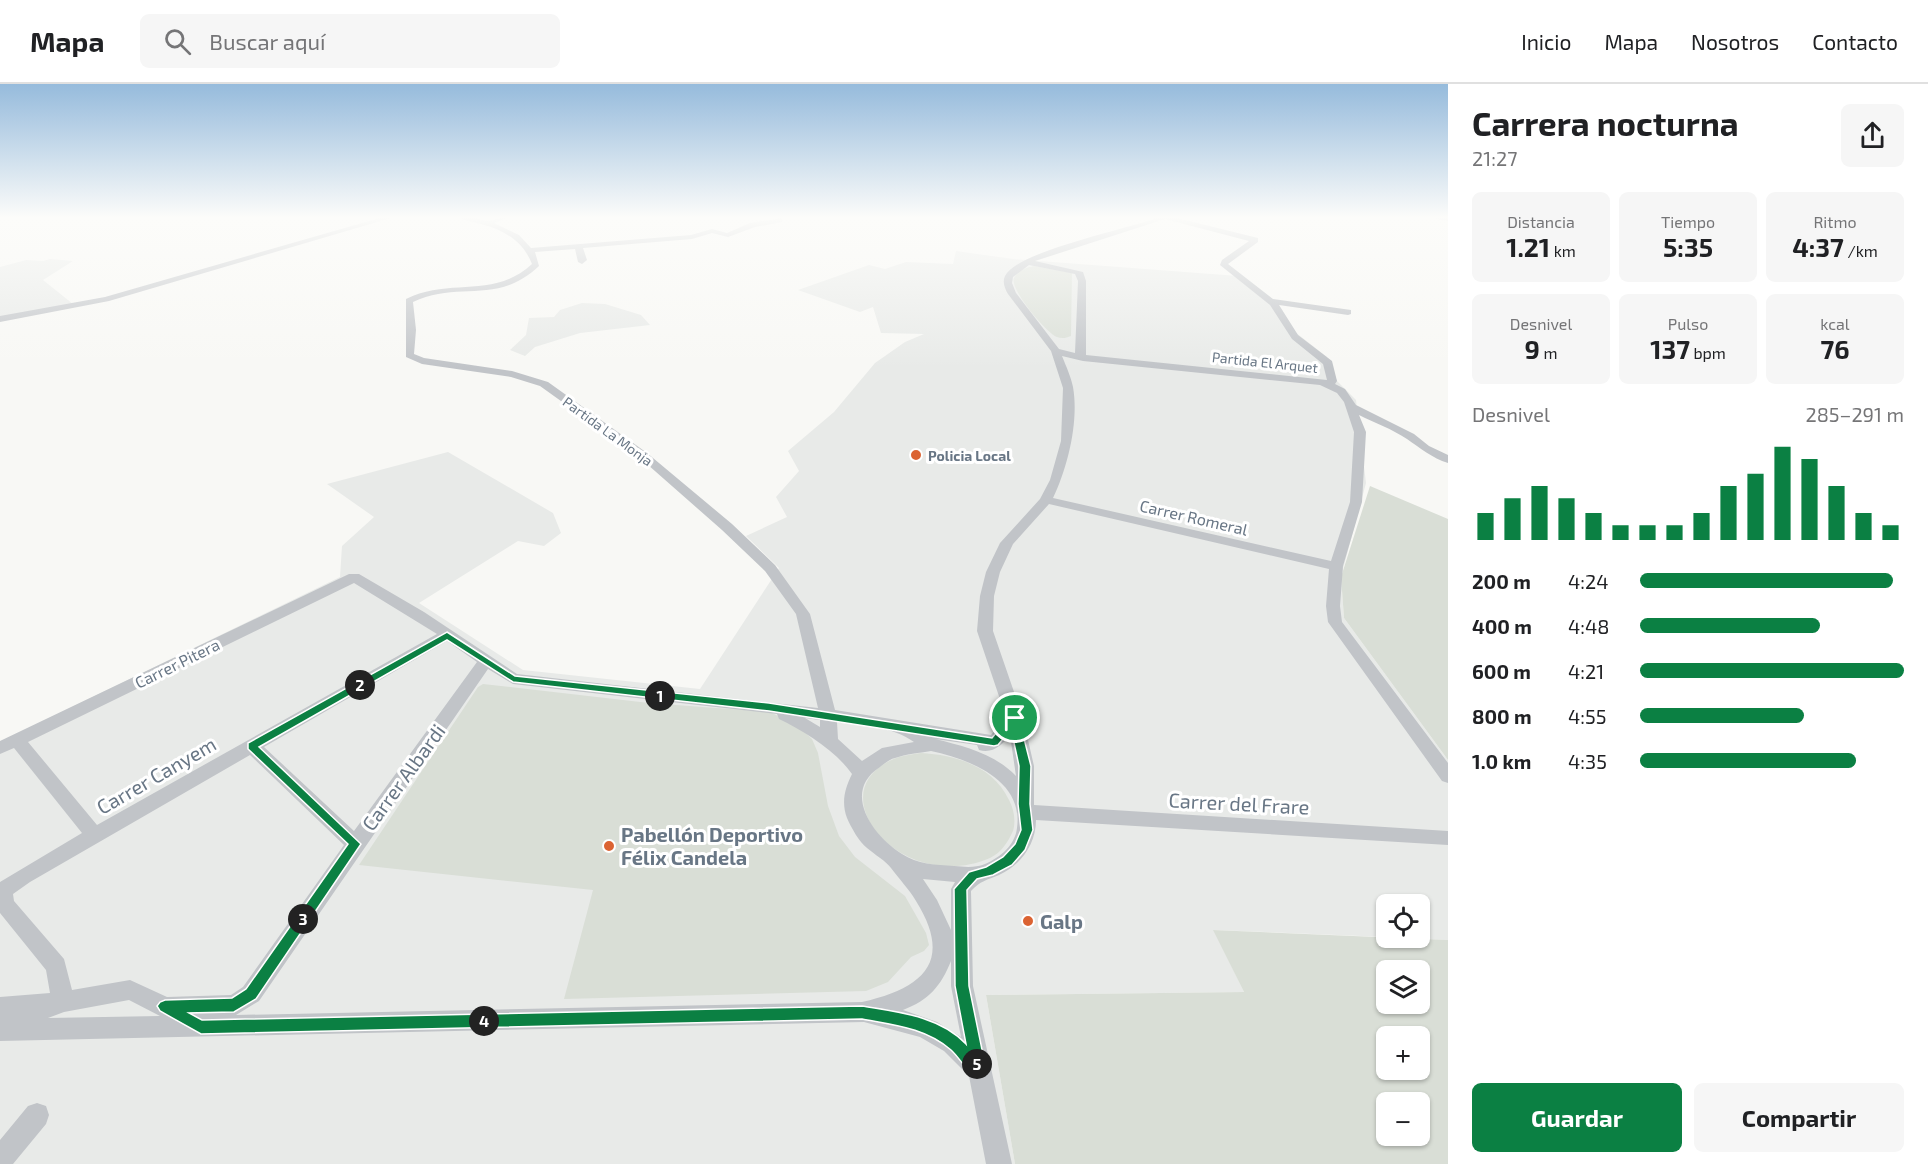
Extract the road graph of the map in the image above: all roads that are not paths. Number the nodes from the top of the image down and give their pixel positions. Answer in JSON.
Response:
{"nodes":[{"id":1,"x":215,"y":267,"type":"edge"},
{"id":2,"x":533,"y":267,"type":"edge"},
{"id":3,"x":1017,"y":267,"type":"edge"},
{"id":4,"x":1055,"y":267,"type":"edge"},
{"id":5,"x":1226,"y":267,"type":"edge"},
{"id":6,"x":1270,"y":301,"type":"junction"},
{"id":7,"x":1348,"y":312,"type":"dead end"},
{"id":8,"x":0,"y":319,"type":"edge"},
{"id":9,"x":1041,"y":330,"type":"junction"},
{"id":10,"x":1056,"y":351,"type":"junction"},
{"id":11,"x":1078,"y":357,"type":"junction"},
{"id":12,"x":1328,"y":384,"type":"junction"},
{"id":13,"x":1068,"y":388,"type":"junction"},
{"id":14,"x":1350,"y":406,"type":"junction"},
{"id":15,"x":1448,"y":459,"type":"edge"},
{"id":16,"x":1046,"y":500,"type":"junction"},
{"id":17,"x":1336,"y":566,"type":"junction"},
{"id":18,"x":447,"y":635,"type":"junction"},
{"id":19,"x":485,"y":662,"type":"junction"},
{"id":20,"x":769,"y":707,"type":"junction"},
{"id":21,"x":828,"y":717,"type":"junction"},
{"id":22,"x":1015,"y":718,"type":"junction"},
{"id":23,"x":908,"y":729,"type":"junction"},
{"id":24,"x":17,"y":740,"type":"junction"},
{"id":25,"x":994,"y":742,"type":"junction"},
{"id":26,"x":830,"y":744,"type":"junction"},
{"id":27,"x":931,"y":745,"type":"junction"},
{"id":28,"x":252,"y":746,"type":"junction"},
{"id":29,"x":0,"y":748,"type":"edge"},
{"id":30,"x":969,"y":753,"type":"junction"},
{"id":31,"x":861,"y":773,"type":"junction"},
{"id":32,"x":1448,"y":776,"type":"edge"},
{"id":33,"x":1025,"y":808,"type":"junction"},
{"id":34,"x":95,"y":835,"type":"junction"},
{"id":35,"x":1448,"y":838,"type":"edge"},
{"id":36,"x":355,"y":844,"type":"junction"},
{"id":37,"x":892,"y":860,"type":"junction"},
{"id":38,"x":973,"y":875,"type":"junction"},
{"id":39,"x":945,"y":941,"type":"junction"},
{"id":40,"x":962,"y":986,"type":"junction"},
{"id":41,"x":63,"y":1002,"type":"junction"},
{"id":42,"x":165,"y":1006,"type":"junction"},
{"id":43,"x":0,"y":1007,"type":"edge"},
{"id":44,"x":862,"y":1012,"type":"junction"},
{"id":45,"x":968,"y":1025,"type":"junction"},
{"id":46,"x":201,"y":1027,"type":"junction"},
{"id":47,"x":0,"y":1028,"type":"edge"},
{"id":48,"x":940,"y":1034,"type":"junction"},
{"id":49,"x":978,"y":1069,"type":"junction"},
{"id":50,"x":37,"y":1115,"type":"dead end"},
{"id":51,"x":0,"y":1160,"type":"edge"},
{"id":52,"x":999,"y":1164,"type":"edge"}],
"edges":[{"from":1,"to":8,"type":"street"},
{"from":2,"to":21,"type":"street","name":"Partida La Monja"},
{"from":3,"to":9,"type":"street"},
{"from":4,"to":11,"type":"street"},
{"from":5,"to":6,"type":"street"},
{"from":6,"to":7,"type":"street"},
{"from":6,"to":12,"type":"street"},
{"from":9,"to":10,"type":"street"},
{"from":9,"to":11,"type":"street"},
{"from":10,"to":11,"type":"street","name":"Partida El Arquet"},
{"from":10,"to":13,"type":"street"},
{"from":11,"to":12,"type":"street","name":"Partida El Arquet"},
{"from":11,"to":13,"type":"street"},
{"from":12,"to":14,"type":"street","name":"Partida El Arquet"},
{"from":13,"to":16,"type":"street"},
{"from":14,"to":15,"type":"street"},
{"from":14,"to":17,"type":"street","name":"Partida El Arquet"},
{"from":16,"to":17,"type":"street","name":"Carrer Romeral"},
{"from":16,"to":22,"type":"street"},
{"from":17,"to":32,"type":"street"},
{"from":18,"to":19,"type":"street"},
{"from":18,"to":24,"type":"street","name":"Carrer Pitera"},
{"from":18,"to":28,"type":"street","name":"Carrer Canyem"},
{"from":19,"to":20,"type":"street"},
{"from":19,"to":36,"type":"street","name":"Carrer Albardi"},
{"from":20,"to":21,"type":"street"},
{"from":20,"to":26,"type":"street"},
{"from":21,"to":23,"type":"street"},
{"from":21,"to":26,"type":"street","name":"Partida La Monja"},
{"from":22,"to":25,"type":"street"},
{"from":22,"to":33,"type":"street"},
{"from":23,"to":25,"type":"street"},
{"from":23,"to":27,"type":"street"},
{"from":24,"to":29,"type":"street","name":"Carrer Pitera"},
{"from":24,"to":34,"type":"street"},
{"from":25,"to":30,"type":"street"},
{"from":26,"to":31,"type":"street"},
{"from":27,"to":30,"type":"street"},
{"from":27,"to":31,"type":"street"},
{"from":28,"to":34,"type":"street","name":"Carrer Canyem"},
{"from":28,"to":36,"type":"street"},
{"from":30,"to":33,"type":"street"},
{"from":31,"to":37,"type":"street"},
{"from":33,"to":35,"type":"street","name":"Carrer del Frare"},
{"from":33,"to":38,"type":"street"},
{"from":34,"to":41,"type":"street","name":"Carrer Canyem"},
{"from":36,"to":42,"type":"street","name":"Carrer Albardi"},
{"from":37,"to":38,"type":"street"},
{"from":37,"to":39,"type":"street"},
{"from":38,"to":40,"type":"street"},
{"from":39,"to":40,"type":"street"},
{"from":39,"to":44,"type":"street"},
{"from":40,"to":45,"type":"street"},
{"from":41,"to":42,"type":"street"},
{"from":41,"to":43,"type":"street"},
{"from":41,"to":47,"type":"street"},
{"from":42,"to":46,"type":"street"},
{"from":44,"to":46,"type":"street"},
{"from":44,"to":48,"type":"street"},
{"from":45,"to":48,"type":"street"},
{"from":45,"to":49,"type":"street"},
{"from":46,"to":47,"type":"street"},
{"from":48,"to":49,"type":"street"},
{"from":49,"to":52,"type":"street"},
{"from":50,"to":51,"type":"street"}]}
